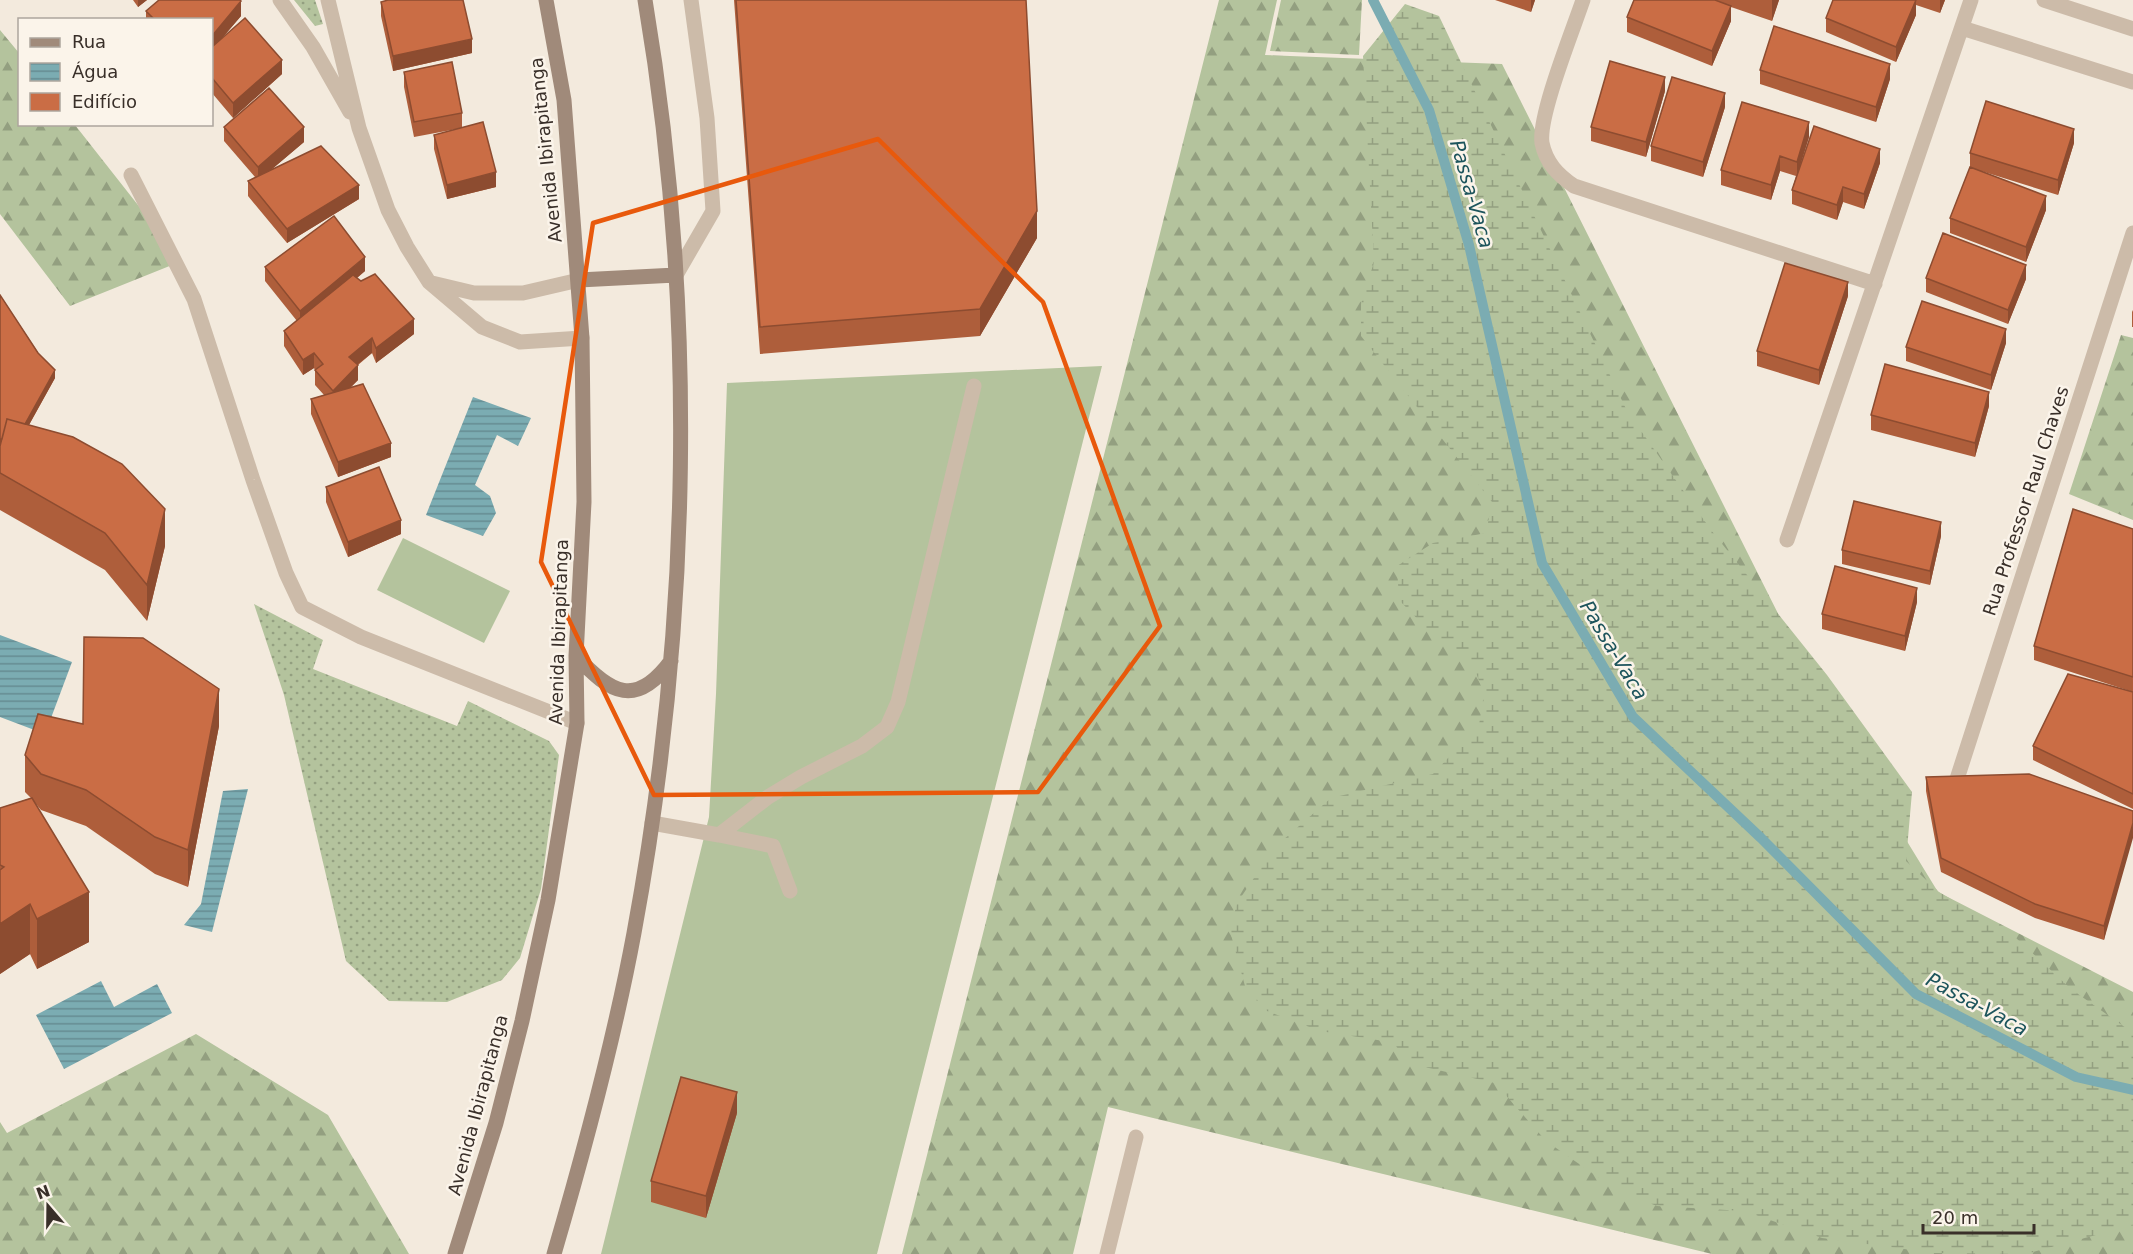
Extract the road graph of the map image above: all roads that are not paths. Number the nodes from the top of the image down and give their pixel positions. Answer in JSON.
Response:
{"nodes":[{"id":1,"x":280,"y":0,"type":"edge"},
{"id":2,"x":328,"y":0,"type":"edge"},
{"id":3,"x":546,"y":0,"type":"edge"},
{"id":4,"x":645,"y":0,"type":"edge"},
{"id":5,"x":691,"y":0,"type":"edge"},
{"id":6,"x":1583,"y":0,"type":"edge"},
{"id":7,"x":1971,"y":0,"type":"edge"},
{"id":8,"x":2044,"y":0,"type":"edge"},
{"id":9,"x":1962,"y":28,"type":"junction"},
{"id":10,"x":2133,"y":29,"type":"edge"},
{"id":11,"x":2133,"y":82,"type":"edge"},
{"id":12,"x":359,"y":128,"type":"junction"},
{"id":13,"x":130,"y":175,"type":"dead end"},
{"id":14,"x":2133,"y":233,"type":"edge"},
{"id":15,"x":676,"y":274,"type":"junction"},
{"id":16,"x":579,"y":280,"type":"junction"},
{"id":17,"x":429,"y":282,"type":"junction"},
{"id":18,"x":1875,"y":284,"type":"junction"},
{"id":19,"x":582,"y":338,"type":"junction"},
{"id":20,"x":974,"y":386,"type":"dead end"},
{"id":21,"x":1787,"y":540,"type":"dead end"},
{"id":22,"x":576,"y":656,"type":"junction"},
{"id":23,"x":672,"y":660,"type":"junction"},
{"id":24,"x":577,"y":723,"type":"junction"},
{"id":25,"x":1956,"y":782,"type":"edge"},
{"id":26,"x":652,"y":823,"type":"junction"},
{"id":27,"x":719,"y":835,"type":"junction"},
{"id":28,"x":790,"y":891,"type":"dead end"},
{"id":29,"x":1136,"y":1137,"type":"dead end"},
{"id":30,"x":455,"y":1254,"type":"edge"},
{"id":31,"x":554,"y":1254,"type":"edge"},
{"id":32,"x":1107,"y":1254,"type":"edge"}],
"edges":[{"from":1,"to":12,"type":"street"},
{"from":2,"to":12,"type":"street"},
{"from":3,"to":16,"type":"main road","name":"Avenida Ibirapitanga"},
{"from":4,"to":15,"type":"main road"},
{"from":5,"to":15,"type":"street"},
{"from":6,"to":18,"type":"street"},
{"from":7,"to":9,"type":"street"},
{"from":8,"to":10,"type":"street"},
{"from":9,"to":11,"type":"street"},
{"from":9,"to":18,"type":"street"},
{"from":12,"to":17,"type":"street"},
{"from":13,"to":24,"type":"street"},
{"from":14,"to":25,"type":"street","name":"Rua Professor Raul Chaves"},
{"from":15,"to":16,"type":"main road"},
{"from":15,"to":23,"type":"main road"},
{"from":16,"to":17,"type":"street"},
{"from":16,"to":19,"type":"main road","name":"Avenida Ibirapitanga"},
{"from":17,"to":19,"type":"street"},
{"from":18,"to":21,"type":"street"},
{"from":19,"to":22,"type":"main road","name":"Avenida Ibirapitanga"},
{"from":20,"to":27,"type":"street"},
{"from":22,"to":23,"type":"main road"},
{"from":22,"to":24,"type":"main road","name":"Avenida Ibirapitanga"},
{"from":23,"to":26,"type":"main road"},
{"from":24,"to":30,"type":"main road","name":"Avenida Ibirapitanga"},
{"from":26,"to":27,"type":"street"},
{"from":26,"to":31,"type":"main road"},
{"from":27,"to":28,"type":"street"},
{"from":29,"to":32,"type":"street"}]}
